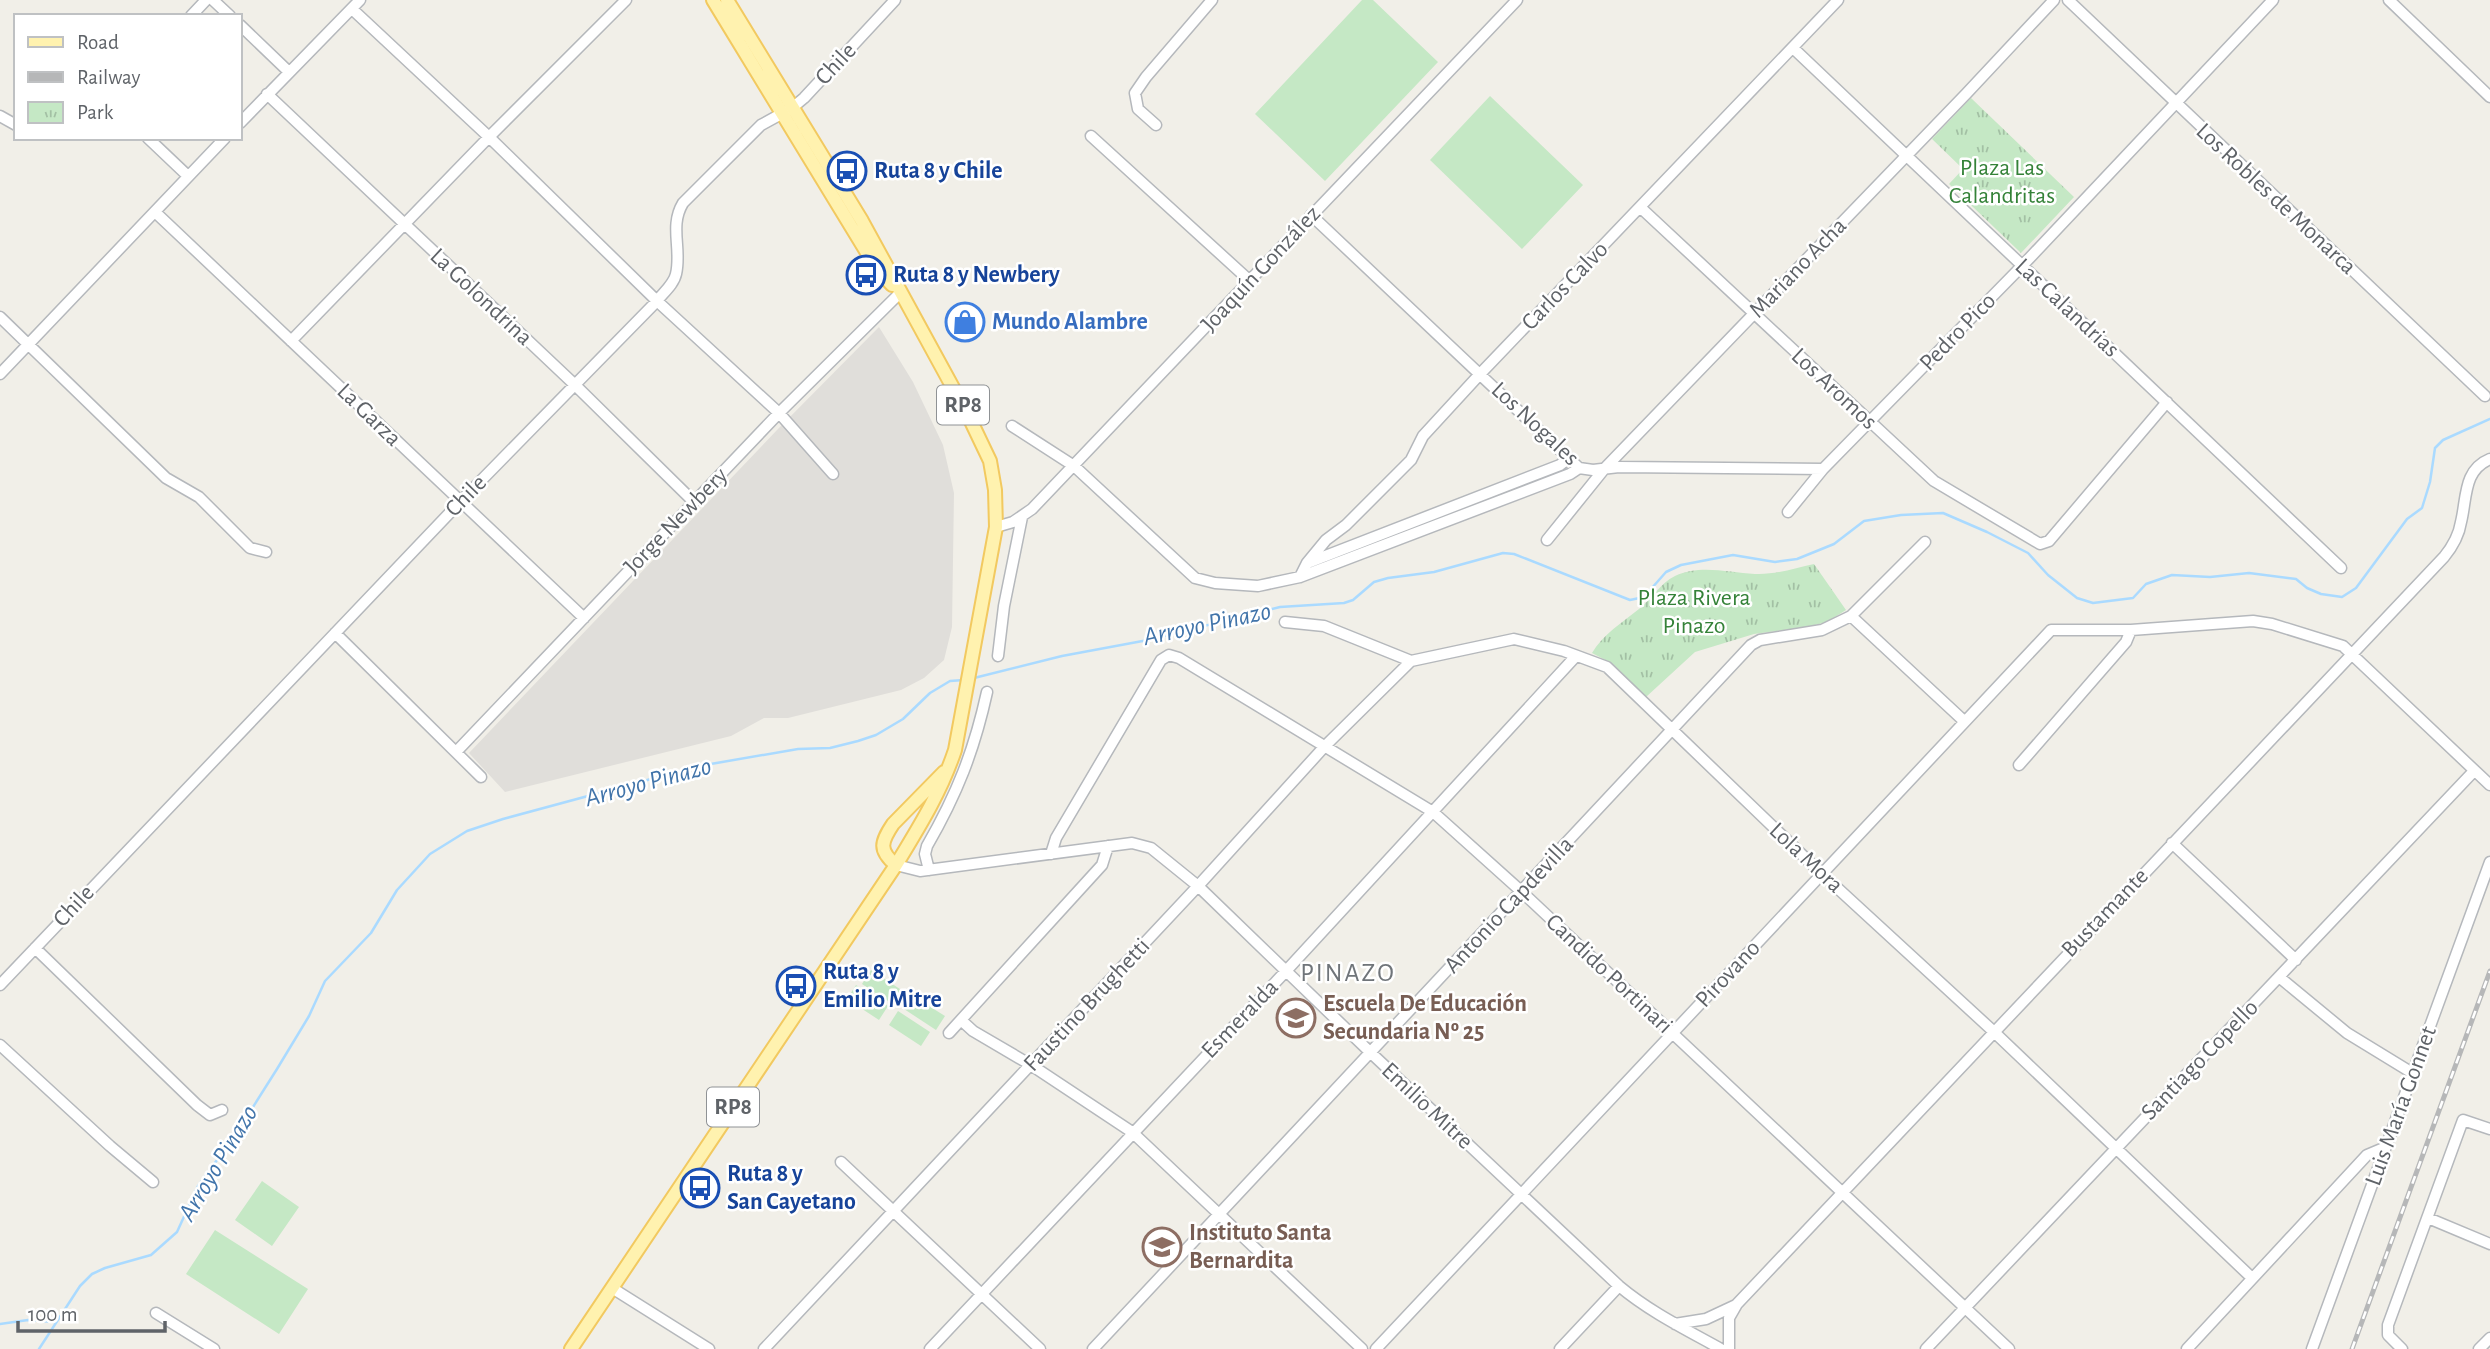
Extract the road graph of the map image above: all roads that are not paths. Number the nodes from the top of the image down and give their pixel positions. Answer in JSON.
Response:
{"nodes":[{"id":1,"x":206,"y":0,"type":"edge"},
{"id":2,"x":213,"y":0,"type":"edge"},
{"id":3,"x":360,"y":0,"type":"edge"},
{"id":4,"x":626,"y":0,"type":"edge"},
{"id":5,"x":713,"y":0,"type":"edge"},
{"id":6,"x":727,"y":0,"type":"edge"},
{"id":7,"x":895,"y":0,"type":"edge"},
{"id":8,"x":1212,"y":0,"type":"edge"},
{"id":9,"x":1517,"y":0,"type":"edge"},
{"id":10,"x":1838,"y":0,"type":"edge"},
{"id":11,"x":2054,"y":0,"type":"edge"},
{"id":12,"x":2068,"y":0,"type":"edge"},
{"id":13,"x":2273,"y":0,"type":"edge"},
{"id":14,"x":2389,"y":0,"type":"edge"},
{"id":15,"x":352,"y":9,"type":"junction"},
{"id":16,"x":193,"y":14,"type":"edge"},
{"id":17,"x":228,"y":14,"type":"edge"},
{"id":18,"x":242,"y":27,"type":"edge"},
{"id":19,"x":1793,"y":48,"type":"junction"},
{"id":20,"x":289,"y":72,"type":"junction"},
{"id":21,"x":267,"y":94,"type":"junction"},
{"id":22,"x":2490,"y":97,"type":"edge"},
{"id":23,"x":2174,"y":103,"type":"junction"},
{"id":24,"x":788,"y":111,"type":"junction"},
{"id":25,"x":242,"y":121,"type":"edge"},
{"id":26,"x":1156,"y":125,"type":"dead end"},
{"id":27,"x":1091,"y":136,"type":"dead end"},
{"id":28,"x":489,"y":137,"type":"junction"},
{"id":29,"x":150,"y":140,"type":"edge"},
{"id":30,"x":223,"y":140,"type":"edge"},
{"id":31,"x":1906,"y":155,"type":"junction"},
{"id":32,"x":188,"y":176,"type":"junction"},
{"id":33,"x":1641,"y":208,"type":"junction"},
{"id":34,"x":155,"y":212,"type":"junction"},
{"id":35,"x":1311,"y":215,"type":"junction"},
{"id":36,"x":403,"y":225,"type":"junction"},
{"id":37,"x":2023,"y":265,"type":"junction"},
{"id":38,"x":1250,"y":281,"type":"junction"},
{"id":39,"x":900,"y":293,"type":"junction"},
{"id":40,"x":657,"y":300,"type":"junction"},
{"id":41,"x":1754,"y":314,"type":"junction"},
{"id":42,"x":0,"y":317,"type":"edge"},
{"id":43,"x":291,"y":341,"type":"junction"},
{"id":44,"x":29,"y":344,"type":"junction"},
{"id":45,"x":0,"y":374,"type":"edge"},
{"id":46,"x":1480,"y":374,"type":"junction"},
{"id":47,"x":574,"y":384,"type":"junction"},
{"id":48,"x":2485,"y":396,"type":"dead end"},
{"id":49,"x":2167,"y":402,"type":"junction"},
{"id":50,"x":779,"y":413,"type":"junction"},
{"id":51,"x":1870,"y":423,"type":"junction"},
{"id":52,"x":1012,"y":426,"type":"dead end"},
{"id":53,"x":1569,"y":458,"type":"junction"},
{"id":54,"x":2490,"y":459,"type":"edge"},
{"id":55,"x":1074,"y":466,"type":"junction"},
{"id":56,"x":1579,"y":468,"type":"junction"},
{"id":57,"x":1605,"y":468,"type":"junction"},
{"id":58,"x":1823,"y":469,"type":"junction"},
{"id":59,"x":833,"y":474,"type":"dead end"},
{"id":60,"x":461,"y":500,"type":"junction"},
{"id":61,"x":694,"y":502,"type":"junction"},
{"id":62,"x":1788,"y":512,"type":"dead end"},
{"id":63,"x":1022,"y":516,"type":"junction"},
{"id":64,"x":996,"y":527,"type":"junction"},
{"id":65,"x":1547,"y":540,"type":"dead end"},
{"id":66,"x":1925,"y":542,"type":"dead end"},
{"id":67,"x":266,"y":552,"type":"dead end"},
{"id":68,"x":1307,"y":563,"type":"junction"},
{"id":69,"x":2342,"y":568,"type":"dead end"},
{"id":70,"x":1300,"y":577,"type":"junction"},
{"id":71,"x":1851,"y":616,"type":"junction"},
{"id":72,"x":584,"y":618,"type":"junction"},
{"id":73,"x":1285,"y":622,"type":"dead end"},
{"id":74,"x":2131,"y":630,"type":"junction"},
{"id":75,"x":335,"y":633,"type":"junction"},
{"id":76,"x":2352,"y":653,"type":"junction"},
{"id":77,"x":998,"y":656,"type":"dead end"},
{"id":78,"x":1577,"y":656,"type":"junction"},
{"id":79,"x":1411,"y":661,"type":"junction"},
{"id":80,"x":987,"y":692,"type":"dead end"},
{"id":81,"x":1964,"y":721,"type":"junction"},
{"id":82,"x":1672,"y":729,"type":"junction"},
{"id":83,"x":1325,"y":746,"type":"junction"},
{"id":84,"x":456,"y":752,"type":"junction"},
{"id":85,"x":2019,"y":765,"type":"dead end"},
{"id":86,"x":949,"y":767,"type":"junction"},
{"id":87,"x":2474,"y":771,"type":"junction"},
{"id":88,"x":481,"y":777,"type":"dead end"},
{"id":89,"x":2490,"y":785,"type":"edge"},
{"id":90,"x":1433,"y":812,"type":"junction"},
{"id":91,"x":2172,"y":843,"type":"junction"},
{"id":92,"x":1108,"y":846,"type":"junction"},
{"id":93,"x":1051,"y":854,"type":"junction"},
{"id":94,"x":2490,"y":862,"type":"edge"},
{"id":95,"x":896,"y":865,"type":"junction"},
{"id":96,"x":929,"y":870,"type":"junction"},
{"id":97,"x":1821,"y":873,"type":"junction"},
{"id":98,"x":1198,"y":886,"type":"junction"},
{"id":99,"x":1522,"y":892,"type":"junction"},
{"id":100,"x":35,"y":948,"type":"junction"},
{"id":101,"x":2296,"y":960,"type":"junction"},
{"id":102,"x":1286,"y":971,"type":"junction"},
{"id":103,"x":2279,"y":977,"type":"junction"},
{"id":104,"x":0,"y":985,"type":"edge"},
{"id":105,"x":961,"y":1020,"type":"junction"},
{"id":106,"x":1993,"y":1031,"type":"junction"},
{"id":107,"x":949,"y":1033,"type":"dead end"},
{"id":108,"x":1672,"y":1034,"type":"junction"},
{"id":109,"x":0,"y":1045,"type":"edge"},
{"id":110,"x":1371,"y":1053,"type":"junction"},
{"id":111,"x":1031,"y":1065,"type":"junction"},
{"id":112,"x":2414,"y":1074,"type":"junction"},
{"id":113,"x":222,"y":1110,"type":"dead end"},
{"id":114,"x":2490,"y":1129,"type":"edge"},
{"id":115,"x":1132,"y":1132,"type":"junction"},
{"id":116,"x":2386,"y":1147,"type":"junction"},
{"id":117,"x":2115,"y":1149,"type":"junction"},
{"id":118,"x":841,"y":1162,"type":"dead end"},
{"id":119,"x":153,"y":1182,"type":"dead end"},
{"id":120,"x":1842,"y":1194,"type":"junction"},
{"id":121,"x":1523,"y":1195,"type":"junction"},
{"id":122,"x":893,"y":1209,"type":"junction"},
{"id":123,"x":1219,"y":1215,"type":"junction"},
{"id":124,"x":2428,"y":1217,"type":"junction"},
{"id":125,"x":2490,"y":1244,"type":"edge"},
{"id":126,"x":2252,"y":1278,"type":"junction"},
{"id":127,"x":1619,"y":1286,"type":"junction"},
{"id":128,"x":612,"y":1288,"type":"junction"},
{"id":129,"x":982,"y":1295,"type":"junction"},
{"id":130,"x":1737,"y":1304,"type":"junction"},
{"id":131,"x":1967,"y":1309,"type":"junction"},
{"id":132,"x":156,"y":1313,"type":"dead end"},
{"id":133,"x":1675,"y":1324,"type":"junction"},
{"id":134,"x":2490,"y":1338,"type":"edge"},
{"id":135,"x":214,"y":1349,"type":"edge"},
{"id":136,"x":571,"y":1349,"type":"edge"},
{"id":137,"x":709,"y":1349,"type":"edge"},
{"id":138,"x":764,"y":1349,"type":"edge"},
{"id":139,"x":930,"y":1349,"type":"edge"},
{"id":140,"x":1040,"y":1349,"type":"edge"},
{"id":141,"x":1093,"y":1349,"type":"edge"},
{"id":142,"x":1362,"y":1349,"type":"edge"},
{"id":143,"x":1376,"y":1349,"type":"edge"},
{"id":144,"x":1560,"y":1349,"type":"edge"},
{"id":145,"x":1721,"y":1349,"type":"edge"},
{"id":146,"x":1729,"y":1349,"type":"edge"},
{"id":147,"x":1926,"y":1349,"type":"edge"},
{"id":148,"x":2009,"y":1349,"type":"edge"},
{"id":149,"x":2187,"y":1349,"type":"edge"},
{"id":150,"x":2312,"y":1349,"type":"edge"},
{"id":151,"x":2402,"y":1349,"type":"edge"},
{"id":152,"x":2479,"y":1349,"type":"edge"}],
"edges":[{"from":1,"to":16,"type":"street"},
{"from":2,"to":17,"type":"street"},
{"from":3,"to":15,"type":"street"},
{"from":4,"to":28,"type":"street"},
{"from":5,"to":24,"type":"main road","number":"RP8"},
{"from":6,"to":24,"type":"main road","number":"RP8"},
{"from":7,"to":24,"type":"street","name":"Chile"},
{"from":8,"to":26,"type":"street"},
{"from":9,"to":35,"type":"street","name":"Joaquín González"},
{"from":10,"to":19,"type":"street","name":"Carlos Calvo"},
{"from":11,"to":31,"type":"street","name":"Mariano Acha"},
{"from":12,"to":23,"type":"street","name":"Los Robles de Monarca"},
{"from":13,"to":23,"type":"street","name":"Pedro Pico"},
{"from":14,"to":22,"type":"street"},
{"from":15,"to":20,"type":"street"},
{"from":15,"to":28,"type":"street"},
{"from":18,"to":20,"type":"street"},
{"from":19,"to":31,"type":"street","name":"Las Calandrias"},
{"from":19,"to":33,"type":"street","name":"Carlos Calvo"},
{"from":20,"to":21,"type":"street"},
{"from":21,"to":25,"type":"street"},
{"from":21,"to":36,"type":"street","name":"La Golondrina"},
{"from":23,"to":37,"type":"street","name":"Pedro Pico"},
{"from":23,"to":48,"type":"street","name":"Los Robles de Monarca"},
{"from":24,"to":39,"type":"main road","number":"RP8"},
{"from":24,"to":40,"type":"street","name":"Chile"},
{"from":27,"to":38,"type":"street"},
{"from":28,"to":36,"type":"street"},
{"from":28,"to":40,"type":"street"},
{"from":29,"to":32,"type":"street"},
{"from":30,"to":32,"type":"street"},
{"from":31,"to":37,"type":"street","name":"Las Calandrias"},
{"from":31,"to":41,"type":"street","name":"Mariano Acha"},
{"from":32,"to":34,"type":"street"},
{"from":33,"to":41,"type":"street","name":"Los Aromos"},
{"from":33,"to":46,"type":"street","name":"Carlos Calvo"},
{"from":34,"to":43,"type":"street","name":"La Garza"},
{"from":34,"to":44,"type":"street"},
{"from":35,"to":38,"type":"street","name":"Joaquín González"},
{"from":35,"to":46,"type":"street","name":"Los Nogales"},
{"from":36,"to":43,"type":"street"},
{"from":36,"to":47,"type":"street","name":"La Golondrina"},
{"from":37,"to":49,"type":"street","name":"Las Calandrias"},
{"from":37,"to":51,"type":"street","name":"Pedro Pico"},
{"from":38,"to":55,"type":"street","name":"Joaquín González"},
{"from":39,"to":50,"type":"street","name":"Jorge Newbery"},
{"from":39,"to":64,"type":"main road","number":"RP8"},
{"from":40,"to":47,"type":"street","name":"Chile"},
{"from":40,"to":50,"type":"street"},
{"from":41,"to":51,"type":"street","name":"Los Aromos"},
{"from":41,"to":57,"type":"street","name":"Mariano Acha"},
{"from":42,"to":44,"type":"street"},
{"from":43,"to":60,"type":"street","name":"La Garza"},
{"from":44,"to":45,"type":"street"},
{"from":44,"to":67,"type":"street"},
{"from":46,"to":53,"type":"street","name":"Los Nogales"},
{"from":46,"to":68,"type":"street","name":"Carlos Calvo"},
{"from":47,"to":60,"type":"street","name":"Chile"},
{"from":47,"to":61,"type":"street","name":"La Golondrina"},
{"from":49,"to":51,"type":"street","name":"Los Aromos"},
{"from":49,"to":69,"type":"street","name":"Las Calandrias"},
{"from":50,"to":59,"type":"street"},
{"from":50,"to":61,"type":"street","name":"Jorge Newbery"},
{"from":51,"to":58,"type":"street","name":"Pedro Pico"},
{"from":52,"to":55,"type":"street"},
{"from":53,"to":56,"type":"street","name":"Los Nogales"},
{"from":53,"to":68,"type":"street"},
{"from":54,"to":76,"type":"street","name":"Bustamante"},
{"from":55,"to":63,"type":"street","name":"Joaquín González"},
{"from":55,"to":70,"type":"street"},
{"from":56,"to":57,"type":"street","name":"Los Nogales"},
{"from":56,"to":70,"type":"street"},
{"from":57,"to":58,"type":"street","name":"Los Nogales"},
{"from":57,"to":65,"type":"street","name":"Mariano Acha"},
{"from":58,"to":62,"type":"street","name":"Pedro Pico"},
{"from":60,"to":72,"type":"street","name":"La Garza"},
{"from":60,"to":75,"type":"street","name":"Chile"},
{"from":61,"to":72,"type":"street","name":"Jorge Newbery"},
{"from":63,"to":64,"type":"street","name":"Joaquín González"},
{"from":63,"to":77,"type":"street"},
{"from":64,"to":86,"type":"main road","number":"RP8"},
{"from":66,"to":71,"type":"street","name":"Antonio Capdevilla"},
{"from":68,"to":70,"type":"street","name":"Carlos Calvo"},
{"from":71,"to":81,"type":"street"},
{"from":71,"to":82,"type":"street","name":"Antonio Capdevilla"},
{"from":72,"to":84,"type":"street","name":"Jorge Newbery"},
{"from":73,"to":79,"type":"street"},
{"from":74,"to":76,"type":"street"},
{"from":74,"to":81,"type":"street","name":"Pirovano"},
{"from":74,"to":85,"type":"street"},
{"from":75,"to":84,"type":"street"},
{"from":75,"to":100,"type":"street","name":"Chile"},
{"from":76,"to":87,"type":"street"},
{"from":76,"to":91,"type":"street","name":"Bustamante"},
{"from":78,"to":79,"type":"street","name":"Lola Mora"},
{"from":78,"to":82,"type":"street","name":"Lola Mora"},
{"from":78,"to":90,"type":"street","name":"Esmeralda"},
{"from":79,"to":83,"type":"street","name":"Faustino Brughetti"},
{"from":80,"to":96,"type":"street"},
{"from":81,"to":97,"type":"street","name":"Pirovano"},
{"from":82,"to":97,"type":"street","name":"Lola Mora"},
{"from":82,"to":99,"type":"street","name":"Antonio Capdevilla"},
{"from":83,"to":90,"type":"street","name":"Candido Portinari"},
{"from":83,"to":93,"type":"street","name":"Candido Portinari"},
{"from":83,"to":98,"type":"street","name":"Faustino Brughetti"},
{"from":84,"to":88,"type":"street"},
{"from":86,"to":95,"type":"main road","number":"RP8"},
{"from":86,"to":95,"type":"main road"},
{"from":87,"to":89,"type":"street"},
{"from":87,"to":101,"type":"street","name":"Santiago Copello"},
{"from":90,"to":99,"type":"street","name":"Candido Portinari"},
{"from":90,"to":102,"type":"street","name":"Esmeralda"},
{"from":91,"to":101,"type":"street"},
{"from":91,"to":106,"type":"street","name":"Bustamante"},
{"from":92,"to":93,"type":"street","name":"Emilio Mitre"},
{"from":92,"to":98,"type":"street","name":"Emilio Mitre"},
{"from":92,"to":105,"type":"street"},
{"from":93,"to":96,"type":"street","name":"Emilio Mitre"},
{"from":94,"to":112,"type":"street","name":"Luis María Gonnet"},
{"from":95,"to":96,"type":"street","name":"Emilio Mitre"},
{"from":95,"to":128,"type":"main road","number":"RP8"},
{"from":97,"to":106,"type":"street","name":"Lola Mora"},
{"from":97,"to":108,"type":"street","name":"Pirovano"},
{"from":98,"to":102,"type":"street","name":"Emilio Mitre"},
{"from":98,"to":111,"type":"street","name":"Faustino Brughetti"},
{"from":99,"to":108,"type":"street","name":"Candido Portinari"},
{"from":99,"to":110,"type":"street","name":"Antonio Capdevilla"},
{"from":100,"to":104,"type":"street","name":"Chile"},
{"from":100,"to":113,"type":"street"},
{"from":101,"to":103,"type":"street","name":"Santiago Copello"},
{"from":102,"to":110,"type":"street","name":"Emilio Mitre"},
{"from":102,"to":115,"type":"street","name":"Esmeralda"},
{"from":103,"to":112,"type":"street"},
{"from":103,"to":117,"type":"street","name":"Santiago Copello"},
{"from":105,"to":107,"type":"street"},
{"from":105,"to":111,"type":"street"},
{"from":106,"to":117,"type":"street","name":"Lola Mora"},
{"from":106,"to":120,"type":"street","name":"Bustamante"},
{"from":108,"to":120,"type":"street","name":"Candido Portinari"},
{"from":108,"to":121,"type":"street","name":"Pirovano"},
{"from":109,"to":119,"type":"street"},
{"from":110,"to":121,"type":"street","name":"Emilio Mitre"},
{"from":110,"to":123,"type":"street","name":"Antonio Capdevilla"},
{"from":111,"to":115,"type":"street"},
{"from":111,"to":122,"type":"street","name":"Faustino Brughetti"},
{"from":112,"to":116,"type":"street","name":"Luis María Gonnet"},
{"from":114,"to":124,"type":"street"},
{"from":115,"to":123,"type":"street"},
{"from":115,"to":129,"type":"street","name":"Esmeralda"},
{"from":116,"to":126,"type":"street"},
{"from":116,"to":150,"type":"street","name":"Luis María Gonnet"},
{"from":117,"to":126,"type":"street","name":"Lola Mora"},
{"from":117,"to":131,"type":"street","name":"Santiago Copello"},
{"from":118,"to":122,"type":"street"},
{"from":120,"to":130,"type":"street","name":"Bustamante"},
{"from":120,"to":131,"type":"street","name":"Candido Portinari"},
{"from":121,"to":127,"type":"street","name":"Emilio Mitre"},
{"from":121,"to":143,"type":"street","name":"Pirovano"},
{"from":122,"to":129,"type":"street"},
{"from":122,"to":138,"type":"street","name":"Faustino Brughetti"},
{"from":123,"to":141,"type":"street","name":"Antonio Capdevilla"},
{"from":123,"to":142,"type":"street"},
{"from":124,"to":125,"type":"street"},
{"from":124,"to":151,"type":"street"},
{"from":126,"to":149,"type":"street"},
{"from":127,"to":133,"type":"street","name":"Emilio Mitre"},
{"from":127,"to":144,"type":"street"},
{"from":128,"to":136,"type":"main road","number":"RP8"},
{"from":128,"to":137,"type":"street"},
{"from":129,"to":139,"type":"street","name":"Esmeralda"},
{"from":129,"to":140,"type":"street"},
{"from":130,"to":133,"type":"street"},
{"from":130,"to":146,"type":"street","name":"Bustamante"},
{"from":131,"to":147,"type":"street","name":"Santiago Copello"},
{"from":131,"to":148,"type":"street","name":"Candido Portinari"},
{"from":132,"to":135,"type":"street"},
{"from":133,"to":145,"type":"street","name":"Emilio Mitre"},
{"from":134,"to":152,"type":"street"}]}
